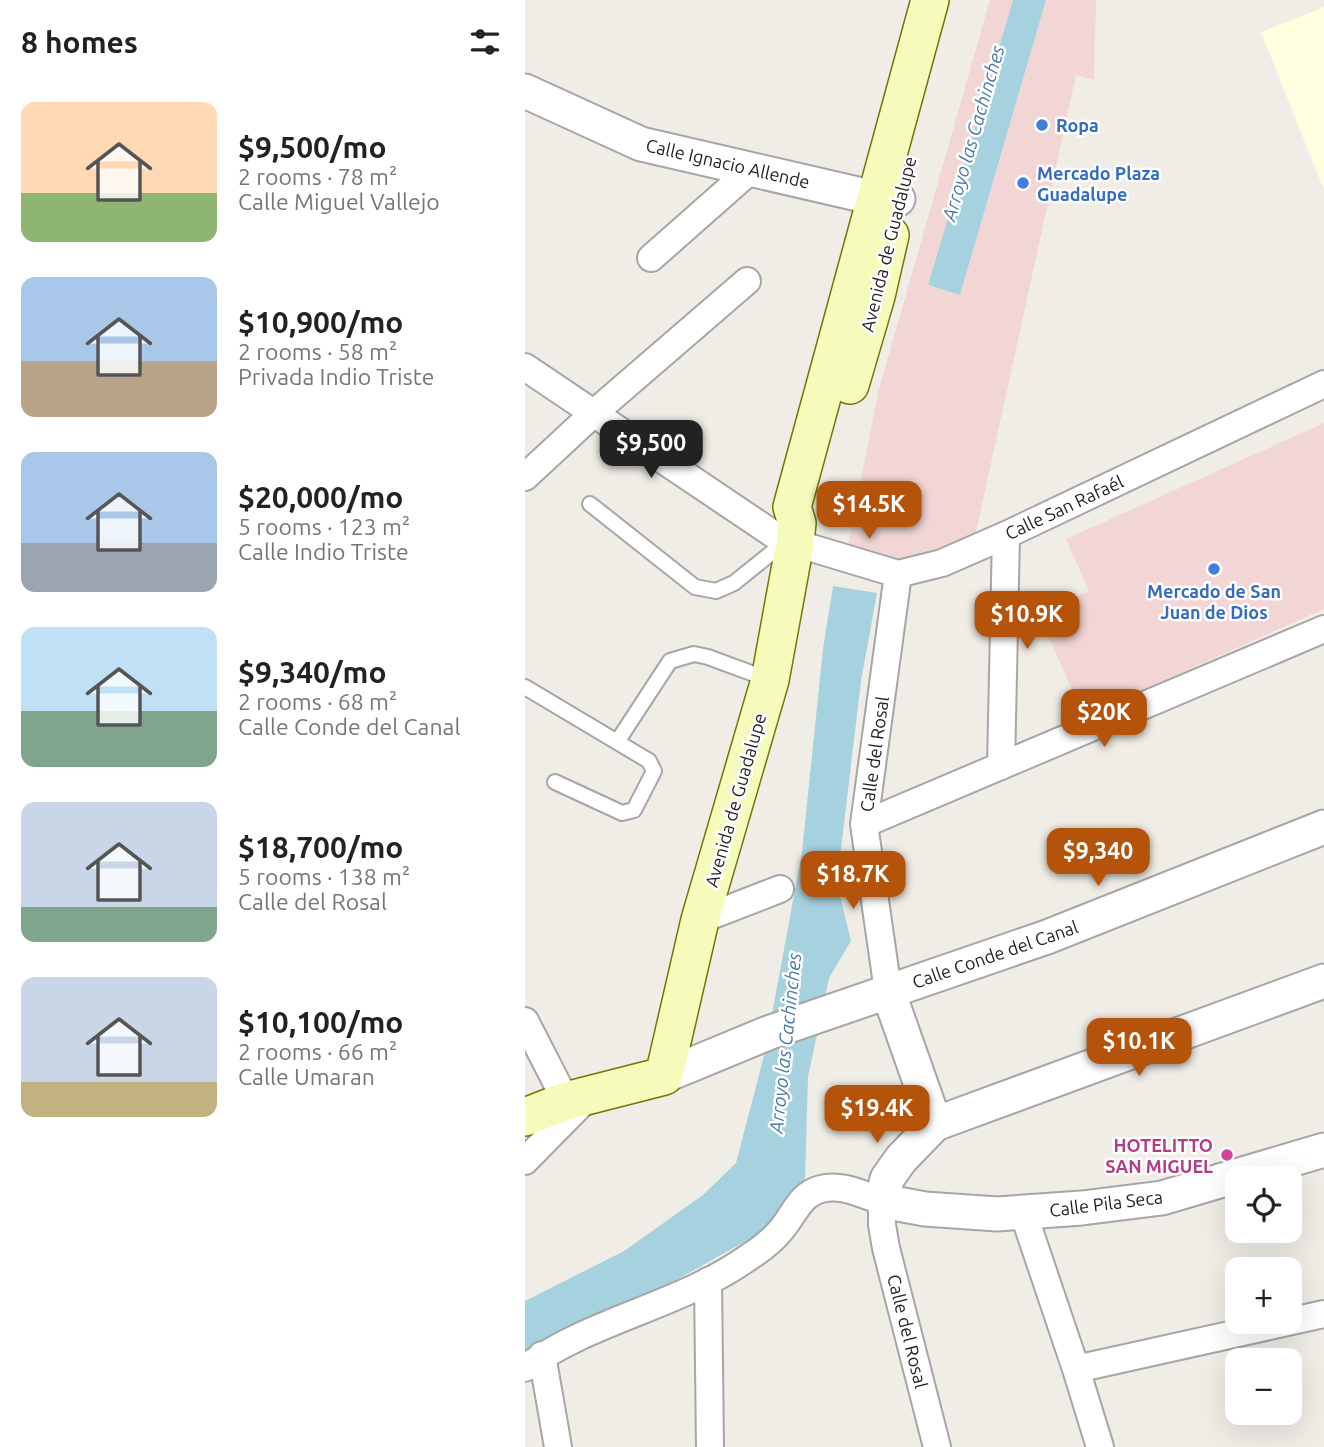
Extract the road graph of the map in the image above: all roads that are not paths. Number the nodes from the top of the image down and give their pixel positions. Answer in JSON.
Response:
{"nodes":[{"id":1,"x":930,"y":0,"type":"edge"},
{"id":2,"x":953,"y":0,"type":"edge"},
{"id":3,"x":527,"y":97,"type":"edge"},
{"id":4,"x":753,"y":168,"type":"junction"},
{"id":5,"x":887,"y":199,"type":"junction"},
{"id":6,"x":651,"y":258,"type":"dead end"},
{"id":7,"x":747,"y":281,"type":"dead end"},
{"id":8,"x":525,"y":367,"type":"edge"},
{"id":9,"x":1324,"y":384,"type":"edge"},
{"id":10,"x":594,"y":413,"type":"junction"},
{"id":11,"x":525,"y":477,"type":"edge"},
{"id":12,"x":590,"y":504,"type":"dead end"},
{"id":13,"x":1006,"y":535,"type":"junction"},
{"id":14,"x":792,"y":536,"type":"junction"},
{"id":15,"x":893,"y":572,"type":"junction"},
{"id":16,"x":1324,"y":629,"type":"edge"},
{"id":17,"x":769,"y":680,"type":"junction"},
{"id":18,"x":525,"y":687,"type":"edge"},
{"id":19,"x":617,"y":742,"type":"junction"},
{"id":20,"x":1001,"y":766,"type":"junction"},
{"id":21,"x":555,"y":782,"type":"dead end"},
{"id":22,"x":865,"y":824,"type":"junction"},
{"id":23,"x":1324,"y":827,"type":"edge"},
{"id":24,"x":780,"y":889,"type":"dead end"},
{"id":25,"x":700,"y":920,"type":"junction"},
{"id":26,"x":1324,"y":981,"type":"edge"},
{"id":27,"x":888,"y":991,"type":"junction"},
{"id":28,"x":525,"y":1021,"type":"edge"},
{"id":29,"x":664,"y":1076,"type":"junction"},
{"id":30,"x":577,"y":1099,"type":"junction"},
{"id":31,"x":525,"y":1117,"type":"edge"},
{"id":32,"x":935,"y":1124,"type":"junction"},
{"id":33,"x":1324,"y":1150,"type":"edge"},
{"id":34,"x":525,"y":1161,"type":"edge"},
{"id":35,"x":883,"y":1201,"type":"junction"},
{"id":36,"x":1023,"y":1212,"type":"junction"},
{"id":37,"x":708,"y":1281,"type":"junction"},
{"id":38,"x":1324,"y":1314,"type":"edge"},
{"id":39,"x":534,"y":1361,"type":"edge"},
{"id":40,"x":1076,"y":1368,"type":"junction"},
{"id":41,"x":558,"y":1447,"type":"edge"},
{"id":42,"x":710,"y":1447,"type":"edge"},
{"id":43,"x":937,"y":1447,"type":"edge"},
{"id":44,"x":1100,"y":1447,"type":"edge"}],
"edges":[{"from":1,"to":5,"type":"main road","name":"Avenida de Guadalupe"},
{"from":2,"to":5,"type":"main road","name":"Avenida de Guadalupe"},
{"from":3,"to":4,"type":"street","name":"Calle Ignacio Allende"},
{"from":4,"to":5,"type":"street","name":"Calle Ignacio Allende"},
{"from":4,"to":6,"type":"street"},
{"from":5,"to":14,"type":"main road","name":"Avenida de Guadalupe"},
{"from":7,"to":10,"type":"street"},
{"from":8,"to":10,"type":"street","name":"Calle San Rafaél"},
{"from":9,"to":13,"type":"street","name":"Calle San Rafaél"},
{"from":10,"to":11,"type":"street"},
{"from":10,"to":14,"type":"street","name":"Calle San Rafaél"},
{"from":12,"to":14,"type":"lane"},
{"from":13,"to":15,"type":"street","name":"Calle San Rafaél"},
{"from":13,"to":20,"type":"street"},
{"from":14,"to":15,"type":"street","name":"Calle San Rafaél"},
{"from":14,"to":17,"type":"main road","name":"Avenida de Guadalupe"},
{"from":15,"to":22,"type":"street","name":"Calle del Rosal"},
{"from":16,"to":20,"type":"street"},
{"from":17,"to":19,"type":"lane"},
{"from":17,"to":25,"type":"main road","name":"Avenida de Guadalupe"},
{"from":18,"to":19,"type":"lane"},
{"from":19,"to":21,"type":"lane"},
{"from":20,"to":22,"type":"street"},
{"from":22,"to":27,"type":"street","name":"Calle del Rosal"},
{"from":23,"to":27,"type":"street","name":"Calle Conde del Canal"},
{"from":24,"to":25,"type":"street"},
{"from":25,"to":29,"type":"main road","name":"Avenida de Guadalupe"},
{"from":26,"to":32,"type":"street"},
{"from":27,"to":29,"type":"street","name":"Calle Conde del Canal"},
{"from":27,"to":32,"type":"street","name":"Calle del Rosal"},
{"from":28,"to":30,"type":"street"},
{"from":29,"to":30,"type":"main road"},
{"from":30,"to":31,"type":"main road"},
{"from":30,"to":34,"type":"street"},
{"from":32,"to":35,"type":"street","name":"Calle del Rosal"},
{"from":33,"to":36,"type":"street","name":"Calle Pila Seca"},
{"from":35,"to":36,"type":"street","name":"Calle Pila Seca"},
{"from":35,"to":37,"type":"street"},
{"from":35,"to":43,"type":"street","name":"Calle del Rosal"},
{"from":36,"to":40,"type":"street"},
{"from":37,"to":39,"type":"street"},
{"from":37,"to":42,"type":"street"},
{"from":38,"to":40,"type":"street"},
{"from":39,"to":41,"type":"street"},
{"from":40,"to":44,"type":"street"}]}
